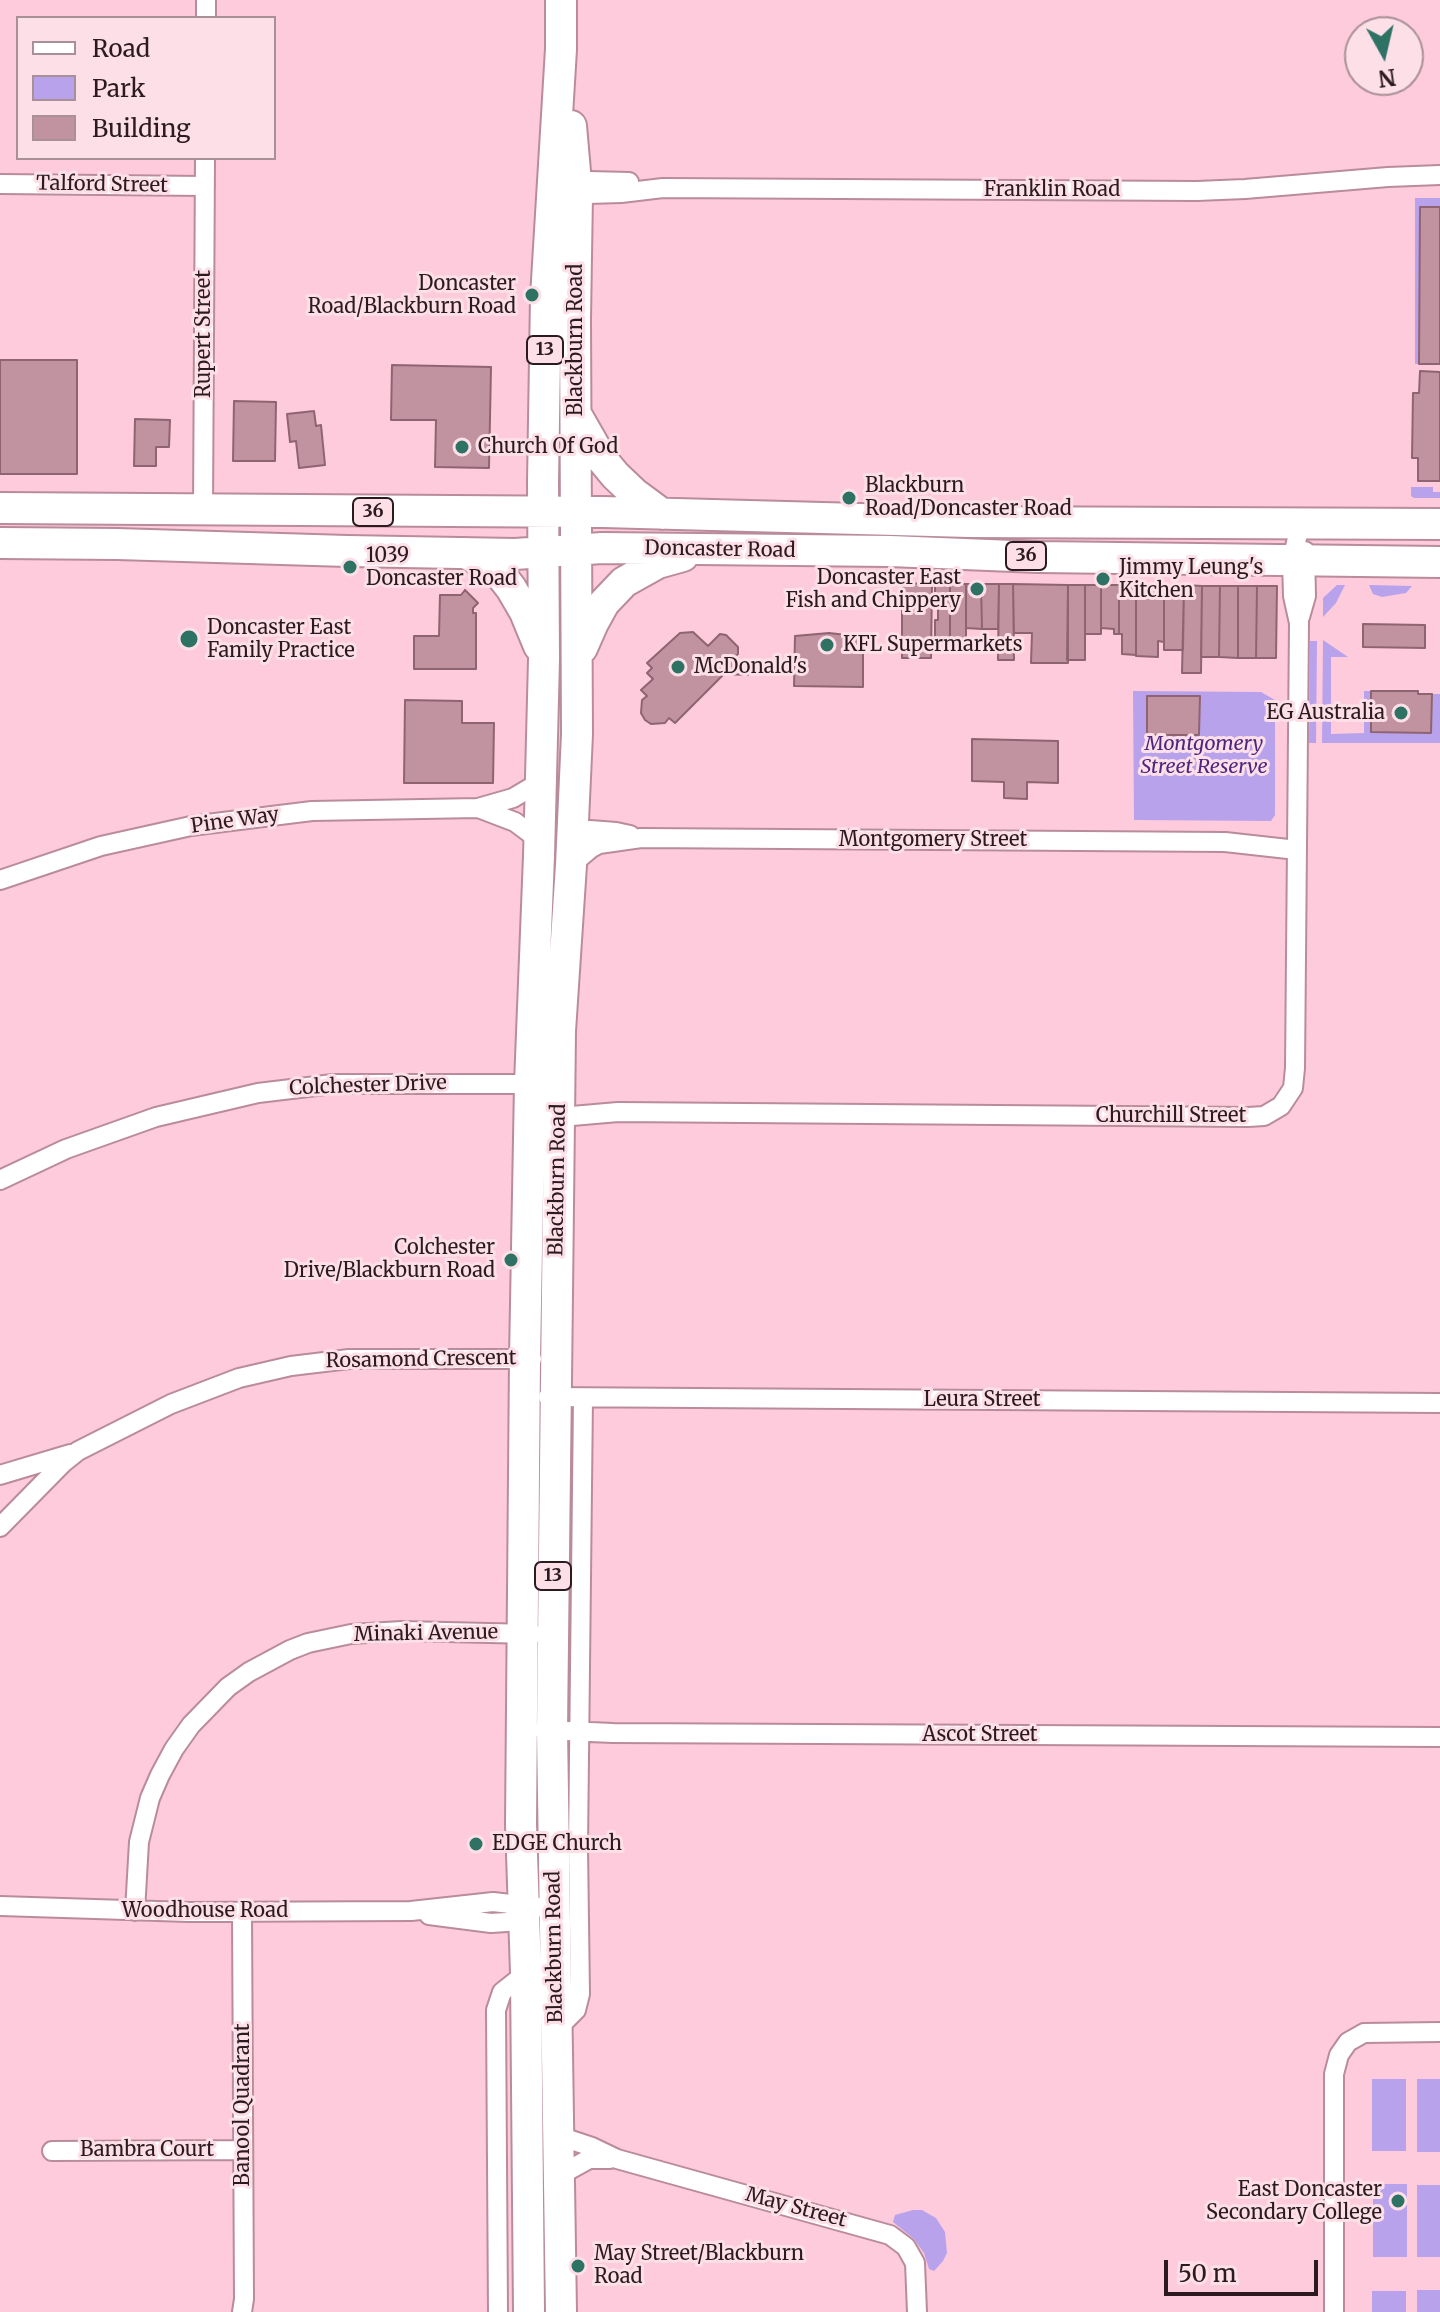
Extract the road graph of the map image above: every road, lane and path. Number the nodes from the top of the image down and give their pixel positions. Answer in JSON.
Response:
{"nodes":[{"id":1,"x":561,"y":0,"type":"edge"},
{"id":2,"x":205,"y":160,"type":"edge"},
{"id":3,"x":1440,"y":175,"type":"edge"},
{"id":4,"x":0,"y":184,"type":"edge"},
{"id":5,"x":205,"y":186,"type":"junction"},
{"id":6,"x":569,"y":188,"type":"junction"},
{"id":7,"x":576,"y":414,"type":"junction"},
{"id":8,"x":0,"y":508,"type":"edge"},
{"id":9,"x":203,"y":510,"type":"junction"},
{"id":10,"x":544,"y":512,"type":"junction"},
{"id":11,"x":576,"y":512,"type":"junction"},
{"id":12,"x":662,"y":514,"type":"junction"},
{"id":13,"x":1440,"y":524,"type":"edge"},
{"id":14,"x":1300,"y":525,"type":"junction"},
{"id":15,"x":0,"y":543,"type":"edge"},
{"id":16,"x":577,"y":549,"type":"junction"},
{"id":17,"x":704,"y":550,"type":"junction"},
{"id":18,"x":544,"y":552,"type":"junction"},
{"id":19,"x":464,"y":553,"type":"junction"},
{"id":20,"x":1300,"y":560,"type":"junction"},
{"id":21,"x":1440,"y":562,"type":"edge"},
{"id":22,"x":544,"y":659,"type":"junction"},
{"id":23,"x":577,"y":661,"type":"junction"},
{"id":24,"x":540,"y":782,"type":"junction"},
{"id":25,"x":478,"y":808,"type":"junction"},
{"id":26,"x":641,"y":838,"type":"junction"},
{"id":27,"x":1297,"y":842,"type":"junction"},
{"id":28,"x":539,"y":848,"type":"junction"},
{"id":29,"x":572,"y":853,"type":"junction"},
{"id":30,"x":0,"y":880,"type":"edge"},
{"id":31,"x":547,"y":1101,"type":"junction"},
{"id":32,"x":0,"y":1180,"type":"edge"},
{"id":33,"x":540,"y":1359,"type":"junction"},
{"id":34,"x":554,"y":1397,"type":"junction"},
{"id":35,"x":1440,"y":1403,"type":"edge"},
{"id":36,"x":76,"y":1452,"type":"junction"},
{"id":37,"x":0,"y":1475,"type":"edge"},
{"id":38,"x":0,"y":1527,"type":"edge"},
{"id":39,"x":522,"y":1634,"type":"junction"},
{"id":40,"x":553,"y":1634,"type":"junction"},
{"id":41,"x":521,"y":1730,"type":"junction"},
{"id":42,"x":565,"y":1731,"type":"junction"},
{"id":43,"x":1440,"y":1737,"type":"edge"},
{"id":44,"x":0,"y":1906,"type":"edge"},
{"id":45,"x":555,"y":1909,"type":"junction"},
{"id":46,"x":135,"y":1911,"type":"junction"},
{"id":47,"x":524,"y":1911,"type":"junction"},
{"id":48,"x":242,"y":1912,"type":"junction"},
{"id":49,"x":526,"y":1973,"type":"junction"},
{"id":50,"x":557,"y":2029,"type":"junction"},
{"id":51,"x":1440,"y":2032,"type":"edge"},
{"id":52,"x":559,"y":2136,"type":"junction"},
{"id":53,"x":243,"y":2150,"type":"junction"},
{"id":54,"x":52,"y":2151,"type":"dead end"},
{"id":55,"x":617,"y":2159,"type":"junction"},
{"id":56,"x":560,"y":2175,"type":"junction"},
{"id":57,"x":244,"y":2308,"type":"edge"},
{"id":58,"x":498,"y":2312,"type":"edge"},
{"id":59,"x":529,"y":2312,"type":"edge"},
{"id":60,"x":561,"y":2312,"type":"edge"},
{"id":61,"x":917,"y":2312,"type":"edge"},
{"id":62,"x":1334,"y":2312,"type":"edge"}],
"edges":[{"from":1,"to":6,"type":"main road","name":"Blackburn Road","number":"13"},
{"from":2,"to":5,"type":"street","name":"Rupert Street"},
{"from":3,"to":6,"type":"street","name":"Franklin Road"},
{"from":4,"to":5,"type":"street","name":"Talford Street"},
{"from":5,"to":9,"type":"street","name":"Rupert Street"},
{"from":6,"to":7,"type":"main road","name":"Blackburn Road","number":"13"},
{"from":6,"to":10,"type":"main road","name":"Blackburn Road","number":"13"},
{"from":7,"to":11,"type":"main road","name":"Blackburn Road","number":"13"},
{"from":7,"to":12,"type":"main road"},
{"from":8,"to":9,"type":"main road","name":"Doncaster Road","number":"36"},
{"from":9,"to":10,"type":"main road","name":"Doncaster Road","number":"36"},
{"from":10,"to":11,"type":"main road","name":"Doncaster Road","number":"36"},
{"from":10,"to":18,"type":"main road","name":"Blackburn Road","number":"13"},
{"from":11,"to":12,"type":"main road","name":"Doncaster Road","number":"36"},
{"from":11,"to":16,"type":"main road","name":"Blackburn Road","number":"13"},
{"from":12,"to":14,"type":"main road","name":"Doncaster Road","number":"36"},
{"from":13,"to":14,"type":"main road","name":"Doncaster Road","number":"36"},
{"from":14,"to":20,"type":"street","name":"Churchill Street"},
{"from":15,"to":19,"type":"main road","name":"Doncaster Road","number":"36"},
{"from":16,"to":17,"type":"main road","name":"Doncaster Road","number":"36"},
{"from":16,"to":18,"type":"main road","name":"Doncaster Road","number":"36"},
{"from":16,"to":23,"type":"main road","name":"Blackburn Road","number":"13"},
{"from":17,"to":20,"type":"main road","name":"Doncaster Road","number":"36"},
{"from":17,"to":23,"type":"main road"},
{"from":18,"to":19,"type":"main road","name":"Doncaster Road","number":"36"},
{"from":18,"to":22,"type":"main road","name":"Blackburn Road","number":"13"},
{"from":19,"to":22,"type":"main road"},
{"from":20,"to":21,"type":"main road","name":"Doncaster Road","number":"36"},
{"from":20,"to":27,"type":"street","name":"Churchill Street"},
{"from":22,"to":24,"type":"main road","name":"Blackburn Road","number":"13"},
{"from":23,"to":29,"type":"main road","name":"Blackburn Road","number":"13"},
{"from":24,"to":25,"type":"street","name":"Pine Way"},
{"from":24,"to":28,"type":"main road","name":"Blackburn Road","number":"13"},
{"from":25,"to":28,"type":"street","name":"Pine Way"},
{"from":25,"to":30,"type":"street","name":"Pine Way"},
{"from":26,"to":27,"type":"street","name":"Montgomery Street"},
{"from":26,"to":29,"type":"street","name":"Montgomery Street"},
{"from":26,"to":29,"type":"street","name":"Montgomery Street"},
{"from":27,"to":31,"type":"street","name":"Churchill Street"},
{"from":28,"to":29,"type":"street","name":"Montgomery Street"},
{"from":28,"to":31,"type":"main road","name":"Blackburn Road","number":"13"},
{"from":29,"to":31,"type":"main road","name":"Blackburn Road","number":"13"},
{"from":31,"to":32,"type":"street","name":"Colchester Drive"},
{"from":31,"to":33,"type":"main road","name":"Blackburn Road","number":"13"},
{"from":33,"to":34,"type":"main road","name":"Blackburn Road","number":"13"},
{"from":33,"to":36,"type":"street","name":"Rosamond Crescent"},
{"from":34,"to":35,"type":"street","name":"Leura Street"},
{"from":34,"to":39,"type":"main road","name":"Blackburn Road","number":"13"},
{"from":34,"to":40,"type":"main road","name":"Blackburn Road","number":"13"},
{"from":34,"to":42,"type":"street"},
{"from":36,"to":37,"type":"street"},
{"from":36,"to":38,"type":"street","name":"Rosamond Crescent"},
{"from":39,"to":40,"type":"street","name":"Minaki Avenue"},
{"from":39,"to":41,"type":"main road","name":"Blackburn Road","number":"13"},
{"from":39,"to":46,"type":"street","name":"Minaki Avenue"},
{"from":40,"to":42,"type":"main road","name":"Blackburn Road","number":"13"},
{"from":41,"to":42,"type":"street","name":"Ascot Street"},
{"from":41,"to":47,"type":"main road","name":"Blackburn Road","number":"13"},
{"from":42,"to":43,"type":"street","name":"Ascot Street"},
{"from":42,"to":45,"type":"main road","name":"Blackburn Road","number":"13"},
{"from":42,"to":50,"type":"street"},
{"from":44,"to":46,"type":"street","name":"Woodhouse Road"},
{"from":45,"to":47,"type":"street","name":"Woodhouse Road"},
{"from":45,"to":50,"type":"main road","name":"Blackburn Road","number":"13"},
{"from":46,"to":48,"type":"street","name":"Woodhouse Road"},
{"from":47,"to":48,"type":"street","name":"Woodhouse Road"},
{"from":47,"to":49,"type":"main road","name":"Blackburn Road","number":"13"},
{"from":48,"to":53,"type":"street","name":"Banool Quadrant"},
{"from":49,"to":58,"type":"street"},
{"from":49,"to":59,"type":"main road","name":"Blackburn Road","number":"13"},
{"from":50,"to":52,"type":"main road","name":"Blackburn Road","number":"13"},
{"from":51,"to":62,"type":"street"},
{"from":52,"to":55,"type":"street","name":"May Street"},
{"from":52,"to":56,"type":"main road","name":"Blackburn Road","number":"13"},
{"from":53,"to":54,"type":"street","name":"Bambra Court"},
{"from":53,"to":57,"type":"street","name":"Banool Quadrant"},
{"from":55,"to":56,"type":"street","name":"May Street"},
{"from":55,"to":61,"type":"street","name":"May Street"},
{"from":56,"to":60,"type":"main road","name":"Blackburn Road","number":"13"}]}
